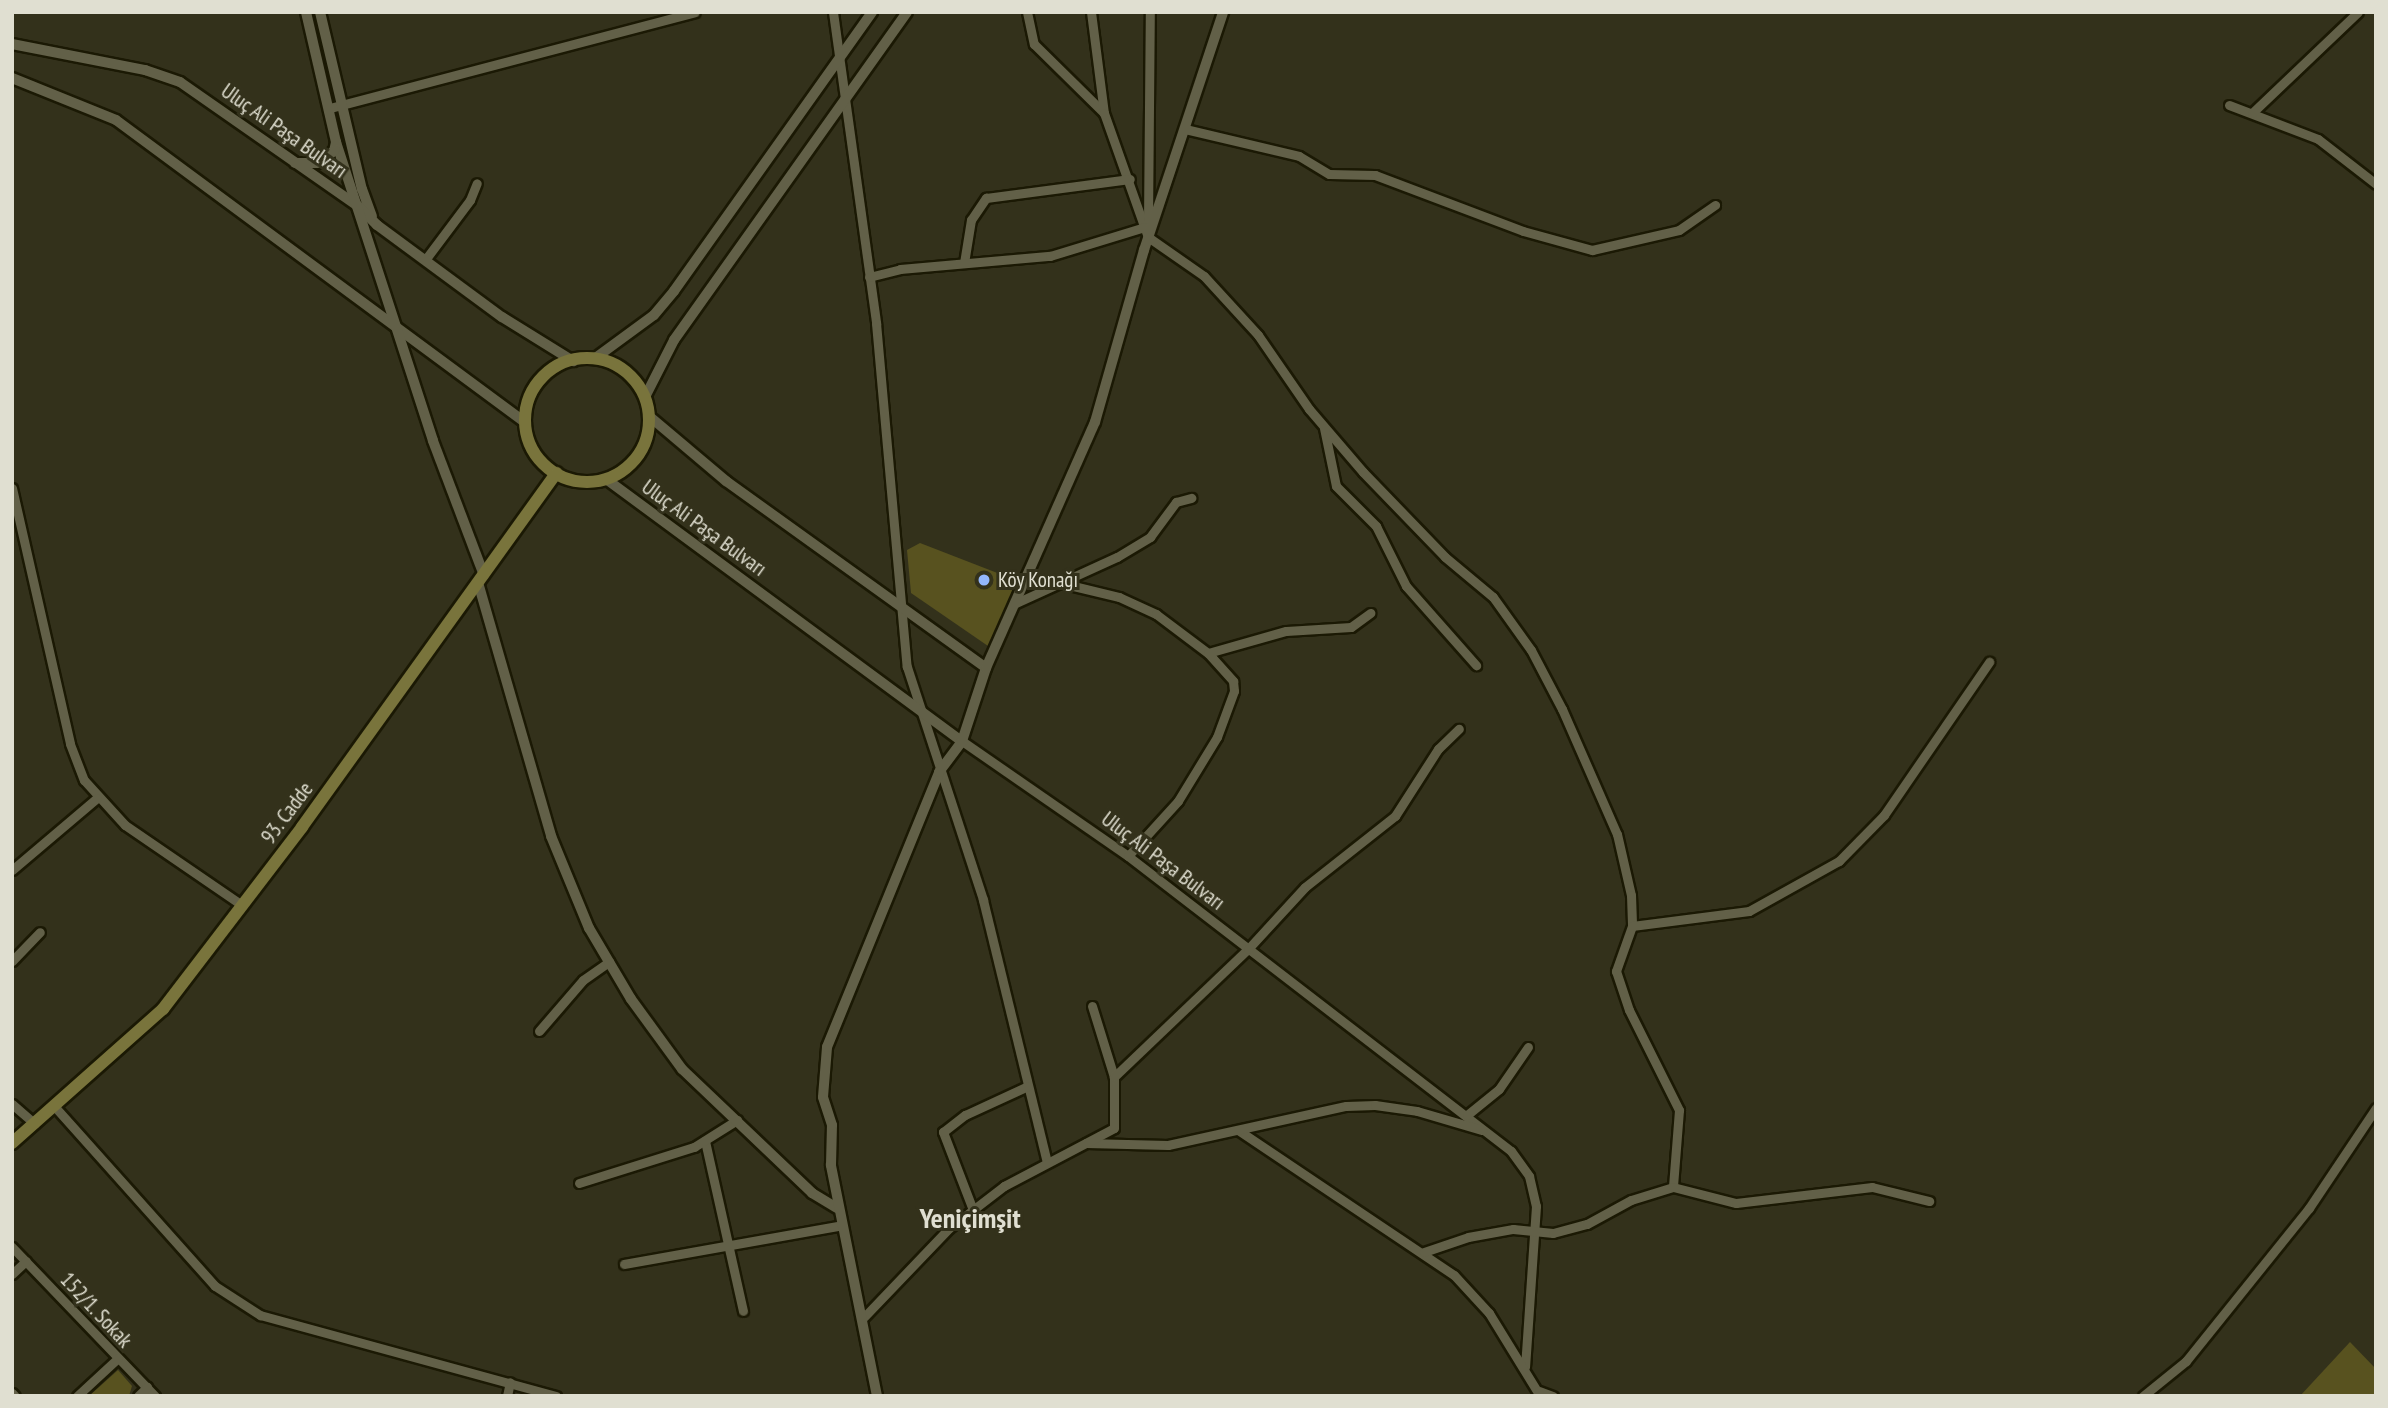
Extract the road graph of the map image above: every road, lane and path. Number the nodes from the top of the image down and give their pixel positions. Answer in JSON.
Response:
{"nodes":[{"id":1,"x":306,"y":12,"type":"edge"},
{"id":2,"x":320,"y":12,"type":"edge"},
{"id":3,"x":695,"y":12,"type":"edge"},
{"id":4,"x":833,"y":12,"type":"edge"},
{"id":5,"x":872,"y":12,"type":"edge"},
{"id":6,"x":907,"y":12,"type":"edge"},
{"id":7,"x":1027,"y":12,"type":"edge"},
{"id":8,"x":1091,"y":12,"type":"edge"},
{"id":9,"x":1150,"y":12,"type":"edge"},
{"id":10,"x":1223,"y":12,"type":"edge"},
{"id":11,"x":2358,"y":12,"type":"edge"},
{"id":12,"x":12,"y":44,"type":"edge"},
{"id":13,"x":839,"y":58,"type":"junction"},
{"id":14,"x":12,"y":78,"type":"edge"},
{"id":15,"x":844,"y":99,"type":"junction"},
{"id":16,"x":343,"y":104,"type":"junction"},
{"id":17,"x":2229,"y":104,"type":"dead end"},
{"id":18,"x":330,"y":108,"type":"junction"},
{"id":19,"x":1104,"y":113,"type":"junction"},
{"id":20,"x":2252,"y":113,"type":"junction"},
{"id":21,"x":1185,"y":129,"type":"junction"},
{"id":22,"x":336,"y":142,"type":"junction"},
{"id":23,"x":294,"y":163,"type":"junction"},
{"id":24,"x":2374,"y":179,"type":"edge"},
{"id":25,"x":1130,"y":180,"type":"junction"},
{"id":26,"x":477,"y":183,"type":"dead end"},
{"id":27,"x":1714,"y":205,"type":"dead end"},
{"id":28,"x":358,"y":206,"type":"junction"},
{"id":29,"x":377,"y":225,"type":"junction"},
{"id":30,"x":1147,"y":232,"type":"junction"},
{"id":31,"x":425,"y":260,"type":"junction"},
{"id":32,"x":964,"y":263,"type":"junction"},
{"id":33,"x":869,"y":277,"type":"junction"},
{"id":34,"x":396,"y":326,"type":"junction"},
{"id":35,"x":594,"y":359,"type":"junction"},
{"id":36,"x":573,"y":361,"type":"junction"},
{"id":37,"x":645,"y":397,"type":"junction"},
{"id":38,"x":649,"y":416,"type":"junction"},
{"id":39,"x":526,"y":424,"type":"junction"},
{"id":40,"x":1324,"y":427,"type":"junction"},
{"id":41,"x":556,"y":473,"type":"junction"},
{"id":42,"x":606,"y":479,"type":"junction"},
{"id":43,"x":12,"y":488,"type":"edge"},
{"id":44,"x":1191,"y":498,"type":"dead end"},
{"id":45,"x":482,"y":580,"type":"junction"},
{"id":46,"x":1065,"y":584,"type":"junction"},
{"id":47,"x":1016,"y":603,"type":"junction"},
{"id":48,"x":901,"y":608,"type":"junction"},
{"id":49,"x":1370,"y":613,"type":"dead end"},
{"id":50,"x":1208,"y":653,"type":"junction"},
{"id":51,"x":1989,"y":662,"type":"dead end"},
{"id":52,"x":1476,"y":665,"type":"dead end"},
{"id":53,"x":986,"y":668,"type":"junction"},
{"id":54,"x":917,"y":708,"type":"junction"},
{"id":55,"x":1459,"y":729,"type":"dead end"},
{"id":56,"x":962,"y":741,"type":"junction"},
{"id":57,"x":939,"y":772,"type":"junction"},
{"id":58,"x":97,"y":798,"type":"junction"},
{"id":59,"x":1128,"y":856,"type":"junction"},
{"id":60,"x":12,"y":870,"type":"edge"},
{"id":61,"x":242,"y":905,"type":"junction"},
{"id":62,"x":1632,"y":926,"type":"junction"},
{"id":63,"x":40,"y":932,"type":"dead end"},
{"id":64,"x":1248,"y":949,"type":"junction"},
{"id":65,"x":12,"y":961,"type":"edge"},
{"id":66,"x":609,"y":962,"type":"junction"},
{"id":67,"x":1092,"y":1006,"type":"dead end"},
{"id":68,"x":540,"y":1031,"type":"dead end"},
{"id":69,"x":1528,"y":1047,"type":"dead end"},
{"id":70,"x":1114,"y":1077,"type":"junction"},
{"id":71,"x":1028,"y":1086,"type":"junction"},
{"id":72,"x":12,"y":1104,"type":"edge"},
{"id":73,"x":55,"y":1107,"type":"junction"},
{"id":74,"x":2376,"y":1108,"type":"edge"},
{"id":75,"x":1467,"y":1115,"type":"junction"},
{"id":76,"x":737,"y":1120,"type":"junction"},
{"id":77,"x":35,"y":1124,"type":"junction"},
{"id":78,"x":1238,"y":1130,"type":"junction"},
{"id":79,"x":1489,"y":1132,"type":"junction"},
{"id":80,"x":705,"y":1141,"type":"junction"},
{"id":81,"x":12,"y":1143,"type":"edge"},
{"id":82,"x":1081,"y":1143,"type":"junction"},
{"id":83,"x":1047,"y":1162,"type":"junction"},
{"id":84,"x":579,"y":1183,"type":"dead end"},
{"id":85,"x":1673,"y":1187,"type":"junction"},
{"id":86,"x":1929,"y":1201,"type":"dead end"},
{"id":87,"x":837,"y":1208,"type":"junction"},
{"id":88,"x":973,"y":1210,"type":"junction"},
{"id":89,"x":842,"y":1225,"type":"junction"},
{"id":90,"x":1537,"y":1232,"type":"junction"},
{"id":91,"x":729,"y":1245,"type":"junction"},
{"id":92,"x":12,"y":1247,"type":"edge"},
{"id":93,"x":1424,"y":1252,"type":"junction"},
{"id":94,"x":26,"y":1261,"type":"junction"},
{"id":95,"x":624,"y":1264,"type":"dead end"},
{"id":96,"x":12,"y":1274,"type":"edge"},
{"id":97,"x":743,"y":1311,"type":"dead end"},
{"id":98,"x":864,"y":1317,"type":"junction"},
{"id":99,"x":118,"y":1359,"type":"junction"},
{"id":100,"x":1525,"y":1367,"type":"junction"},
{"id":101,"x":510,"y":1382,"type":"junction"},
{"id":102,"x":147,"y":1387,"type":"junction"},
{"id":103,"x":525,"y":1391,"type":"edge"},
{"id":104,"x":1539,"y":1393,"type":"edge"},
{"id":105,"x":78,"y":1396,"type":"edge"},
{"id":106,"x":138,"y":1396,"type":"edge"},
{"id":107,"x":155,"y":1396,"type":"edge"},
{"id":108,"x":507,"y":1396,"type":"edge"},
{"id":109,"x":555,"y":1396,"type":"edge"},
{"id":110,"x":877,"y":1396,"type":"edge"},
{"id":111,"x":1553,"y":1396,"type":"edge"},
{"id":112,"x":2143,"y":1396,"type":"edge"}],
"edges":[{"from":1,"to":18,"type":"street"},
{"from":2,"to":16,"type":"street"},
{"from":3,"to":16,"type":"street"},
{"from":4,"to":13,"type":"street"},
{"from":5,"to":13,"type":"street"},
{"from":6,"to":15,"type":"street"},
{"from":7,"to":19,"type":"street"},
{"from":8,"to":19,"type":"street"},
{"from":9,"to":30,"type":"street"},
{"from":10,"to":21,"type":"street"},
{"from":11,"to":20,"type":"street"},
{"from":12,"to":23,"type":"street","name":"Uluç Ali Paşa Bulvarı"},
{"from":13,"to":15,"type":"street"},
{"from":13,"to":35,"type":"street"},
{"from":14,"to":34,"type":"street"},
{"from":15,"to":33,"type":"street"},
{"from":15,"to":37,"type":"street"},
{"from":16,"to":18,"type":"street"},
{"from":16,"to":29,"type":"street"},
{"from":17,"to":20,"type":"street"},
{"from":18,"to":22,"type":"street"},
{"from":19,"to":25,"type":"street"},
{"from":20,"to":24,"type":"street"},
{"from":21,"to":27,"type":"street"},
{"from":21,"to":30,"type":"street"},
{"from":22,"to":23,"type":"street"},
{"from":22,"to":28,"type":"street"},
{"from":23,"to":28,"type":"street","name":"Uluç Ali Paşa Bulvarı"},
{"from":25,"to":30,"type":"street"},
{"from":25,"to":32,"type":"street"},
{"from":26,"to":31,"type":"street"},
{"from":28,"to":29,"type":"street","name":"Uluç Ali Paşa Bulvarı"},
{"from":28,"to":34,"type":"street"},
{"from":29,"to":31,"type":"street","name":"Uluç Ali Paşa Bulvarı"},
{"from":30,"to":32,"type":"street"},
{"from":30,"to":40,"type":"street"},
{"from":30,"to":47,"type":"street"},
{"from":31,"to":36,"type":"street","name":"Uluç Ali Paşa Bulvarı"},
{"from":32,"to":33,"type":"street"},
{"from":33,"to":48,"type":"street"},
{"from":34,"to":39,"type":"street"},
{"from":34,"to":45,"type":"street"},
{"from":35,"to":36,"type":"main road","name":"Uluç Ali Paşa Bulvarı"},
{"from":35,"to":37,"type":"main road","name":"Uluç Ali Paşa Bulvarı"},
{"from":36,"to":39,"type":"main road","name":"Uluç Ali Paşa Bulvarı"},
{"from":37,"to":38,"type":"main road","name":"Uluç Ali Paşa Bulvarı"},
{"from":38,"to":42,"type":"main road","name":"Uluç Ali Paşa Bulvarı"},
{"from":38,"to":48,"type":"street"},
{"from":39,"to":41,"type":"main road"},
{"from":40,"to":52,"type":"street"},
{"from":40,"to":62,"type":"street"},
{"from":41,"to":42,"type":"main road"},
{"from":41,"to":45,"type":"main road","name":"93. Cadde"},
{"from":42,"to":54,"type":"street","name":"Uluç Ali Paşa Bulvarı"},
{"from":43,"to":58,"type":"street"},
{"from":44,"to":46,"type":"street"},
{"from":45,"to":61,"type":"main road","name":"93. Cadde"},
{"from":45,"to":66,"type":"street"},
{"from":46,"to":47,"type":"street"},
{"from":46,"to":50,"type":"street"},
{"from":47,"to":53,"type":"street"},
{"from":48,"to":53,"type":"street"},
{"from":48,"to":54,"type":"street"},
{"from":49,"to":50,"type":"street"},
{"from":50,"to":59,"type":"street"},
{"from":51,"to":62,"type":"street"},
{"from":53,"to":56,"type":"street"},
{"from":54,"to":56,"type":"street","name":"Uluç Ali Paşa Bulvarı"},
{"from":54,"to":57,"type":"street"},
{"from":55,"to":64,"type":"street"},
{"from":56,"to":57,"type":"street"},
{"from":56,"to":59,"type":"street","name":"Uluç Ali Paşa Bulvarı"},
{"from":57,"to":71,"type":"street"},
{"from":57,"to":87,"type":"street"},
{"from":58,"to":60,"type":"street"},
{"from":58,"to":61,"type":"street"},
{"from":59,"to":64,"type":"street","name":"Uluç Ali Paşa Bulvarı"},
{"from":61,"to":73,"type":"main road","name":"93. Cadde"},
{"from":62,"to":85,"type":"street"},
{"from":63,"to":65,"type":"street"},
{"from":64,"to":70,"type":"street"},
{"from":64,"to":75,"type":"street","name":"Uluç Ali Paşa Bulvarı"},
{"from":66,"to":68,"type":"street"},
{"from":66,"to":76,"type":"street"},
{"from":67,"to":70,"type":"street"},
{"from":69,"to":75,"type":"street"},
{"from":70,"to":82,"type":"street"},
{"from":71,"to":83,"type":"street"},
{"from":71,"to":88,"type":"street"},
{"from":72,"to":77,"type":"street"},
{"from":73,"to":77,"type":"main road","name":"93. Cadde"},
{"from":73,"to":101,"type":"street"},
{"from":74,"to":112,"type":"street"},
{"from":75,"to":79,"type":"street","name":"Uluç Ali Paşa Bulvarı"},
{"from":76,"to":80,"type":"street"},
{"from":76,"to":87,"type":"street"},
{"from":77,"to":81,"type":"main road","name":"93. Cadde"},
{"from":78,"to":79,"type":"street"},
{"from":78,"to":82,"type":"street"},
{"from":78,"to":93,"type":"street"},
{"from":79,"to":90,"type":"street","name":"Uluç Ali Paşa Bulvarı"},
{"from":80,"to":84,"type":"street"},
{"from":80,"to":91,"type":"street"},
{"from":82,"to":83,"type":"street"},
{"from":83,"to":88,"type":"street"},
{"from":85,"to":86,"type":"street"},
{"from":85,"to":90,"type":"street"},
{"from":87,"to":89,"type":"street"},
{"from":88,"to":98,"type":"street"},
{"from":89,"to":91,"type":"street"},
{"from":89,"to":98,"type":"street"},
{"from":90,"to":93,"type":"street"},
{"from":90,"to":100,"type":"street","name":"Uluç Ali Paşa Bulvarı"},
{"from":91,"to":95,"type":"street"},
{"from":91,"to":97,"type":"street"},
{"from":92,"to":94,"type":"street","name":"152/1. Sokak"},
{"from":93,"to":100,"type":"street"},
{"from":94,"to":96,"type":"street"},
{"from":94,"to":99,"type":"street","name":"152/1. Sokak"},
{"from":98,"to":110,"type":"street"},
{"from":99,"to":102,"type":"street","name":"152/1. Sokak"},
{"from":99,"to":105,"type":"street"},
{"from":100,"to":104,"type":"street"},
{"from":101,"to":103,"type":"street"},
{"from":101,"to":108,"type":"street"},
{"from":102,"to":106,"type":"street"},
{"from":102,"to":107,"type":"street","name":"152/1. Sokak"},
{"from":103,"to":109,"type":"street"},
{"from":104,"to":111,"type":"street"}]}
